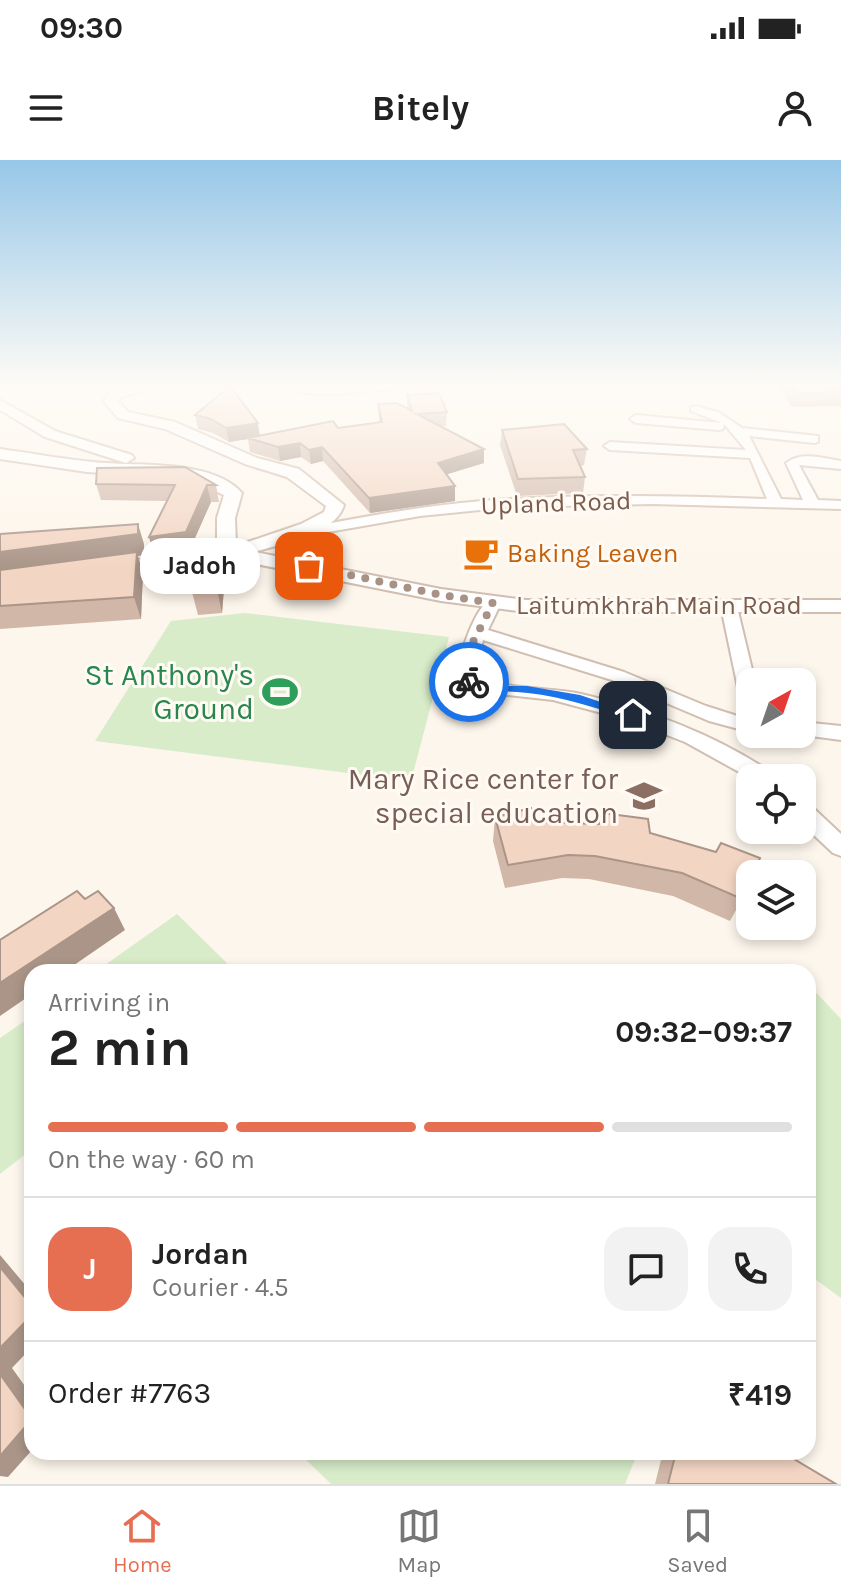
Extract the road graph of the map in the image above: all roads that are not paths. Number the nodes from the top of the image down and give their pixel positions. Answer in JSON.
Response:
{"nodes":[{"id":1,"x":91,"y":447,"type":"edge"},
{"id":2,"x":219,"y":447,"type":"edge"},
{"id":3,"x":738,"y":447,"type":"edge"},
{"id":4,"x":749,"y":447,"type":"edge"},
{"id":5,"x":0,"y":454,"type":"edge"},
{"id":6,"x":684,"y":462,"type":"dead end"},
{"id":7,"x":841,"y":465,"type":"edge"},
{"id":8,"x":165,"y":470,"type":"junction"},
{"id":9,"x":776,"y":503,"type":"junction"},
{"id":10,"x":813,"y":505,"type":"junction"},
{"id":11,"x":841,"y":505,"type":"edge"},
{"id":12,"x":274,"y":538,"type":"junction"},
{"id":13,"x":232,"y":552,"type":"junction"},
{"id":14,"x":76,"y":574,"type":"edge"},
{"id":15,"x":493,"y":603,"type":"junction"},
{"id":16,"x":841,"y":606,"type":"edge"},
{"id":17,"x":729,"y":607,"type":"junction"},
{"id":18,"x":478,"y":632,"type":"junction"},
{"id":19,"x":742,"y":668,"type":"edge"},
{"id":20,"x":736,"y":723,"type":"edge"},
{"id":21,"x":816,"y":730,"type":"edge"},
{"id":22,"x":841,"y":733,"type":"edge"},
{"id":23,"x":743,"y":748,"type":"edge"},
{"id":24,"x":740,"y":759,"type":"junction"},
{"id":25,"x":747,"y":764,"type":"edge"},
{"id":26,"x":816,"y":819,"type":"edge"},
{"id":27,"x":841,"y":821,"type":"edge"},
{"id":28,"x":816,"y":824,"type":"edge"},
{"id":29,"x":841,"y":847,"type":"edge"}],
"edges":[{"from":1,"to":8,"type":"street"},
{"from":2,"to":12,"type":"street"},
{"from":3,"to":6,"type":"street"},
{"from":4,"to":9,"type":"street"},
{"from":5,"to":8,"type":"street"},
{"from":7,"to":10,"type":"street"},
{"from":8,"to":13,"type":"street"},
{"from":9,"to":10,"type":"street","name":"Upland Road"},
{"from":9,"to":12,"type":"street","name":"Upland Road"},
{"from":10,"to":11,"type":"street","name":"Upland Road"},
{"from":12,"to":13,"type":"street"},
{"from":13,"to":14,"type":"street","name":"Laitumkhrah Main Road"},
{"from":13,"to":15,"type":"street","name":"Laitumkhrah Main Road"},
{"from":15,"to":17,"type":"street","name":"Laitumkhrah Main Road"},
{"from":15,"to":18,"type":"street"},
{"from":16,"to":17,"type":"street","name":"Laitumkhrah Main Road"},
{"from":17,"to":19,"type":"street"},
{"from":18,"to":20,"type":"street"},
{"from":18,"to":24,"type":"street"},
{"from":21,"to":22,"type":"street"},
{"from":23,"to":24,"type":"street"},
{"from":24,"to":25,"type":"street"},
{"from":26,"to":27,"type":"street"},
{"from":28,"to":29,"type":"street"}]}
